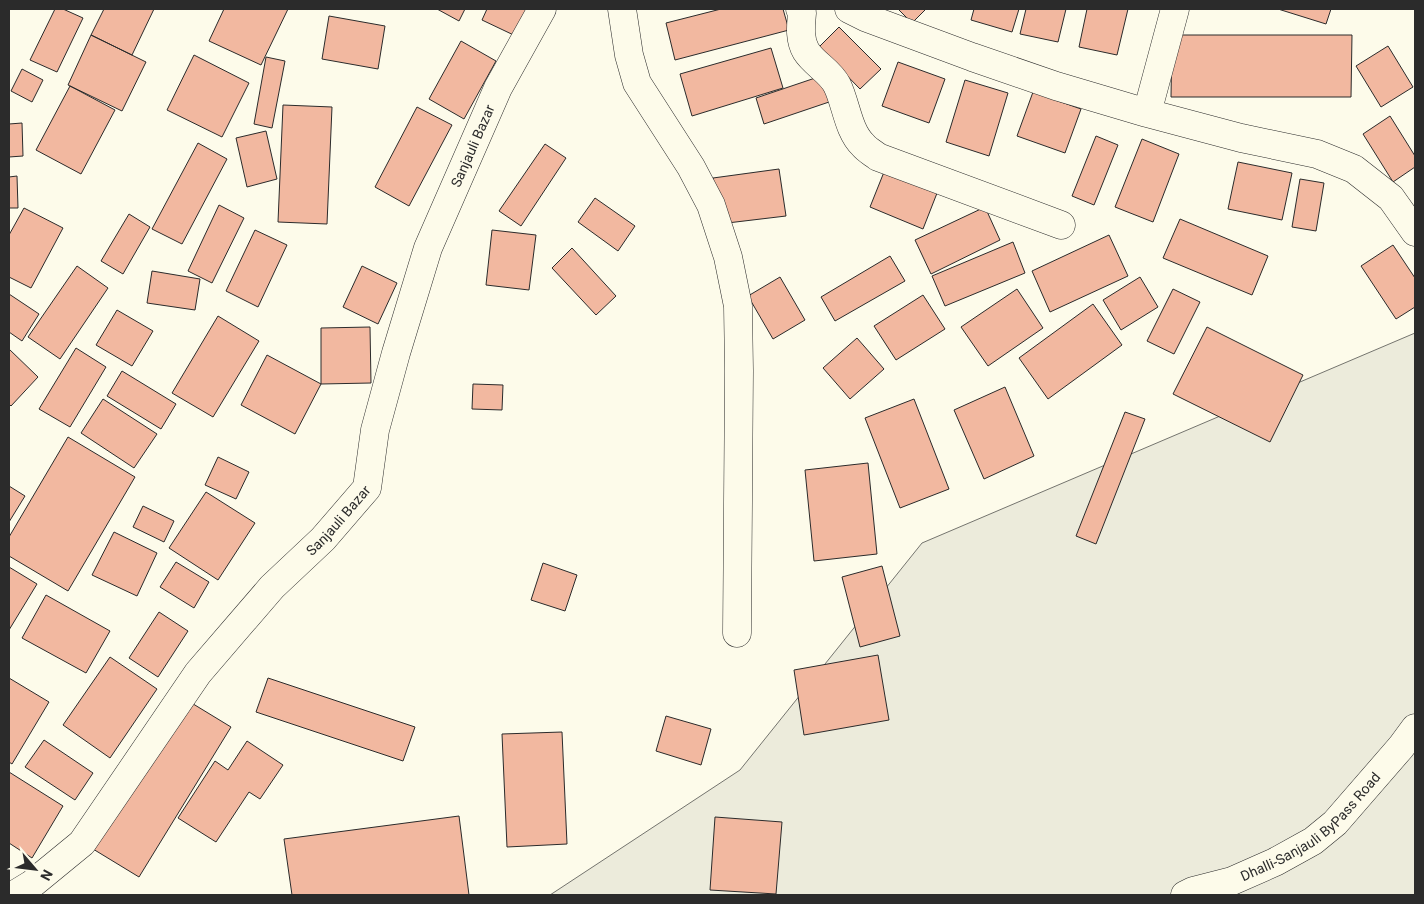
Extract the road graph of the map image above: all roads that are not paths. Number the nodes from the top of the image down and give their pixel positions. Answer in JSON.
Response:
{"nodes":[{"id":1,"x":542,"y":9,"type":"edge"},
{"id":2,"x":622,"y":9,"type":"edge"},
{"id":3,"x":800,"y":9,"type":"edge"},
{"id":4,"x":849,"y":9,"type":"edge"},
{"id":5,"x":1175,"y":9,"type":"edge"},
{"id":6,"x":1147,"y":113,"type":"junction"},
{"id":7,"x":1061,"y":225,"type":"dead end"},
{"id":8,"x":1415,"y":232,"type":"edge"},
{"id":9,"x":737,"y":634,"type":"dead end"},
{"id":10,"x":1415,"y":728,"type":"edge"},
{"id":11,"x":14,"y":895,"type":"edge"},
{"id":12,"x":1185,"y":895,"type":"edge"}],
"edges":[{"from":1,"to":11,"type":"street","name":"Sanjauli Bazar"},
{"from":2,"to":9,"type":"street"},
{"from":3,"to":7,"type":"street"},
{"from":4,"to":6,"type":"street"},
{"from":5,"to":6,"type":"street"},
{"from":6,"to":8,"type":"street"},
{"from":10,"to":12,"type":"street","name":"Dhalli-Sanjauli ByPass Road"}]}
